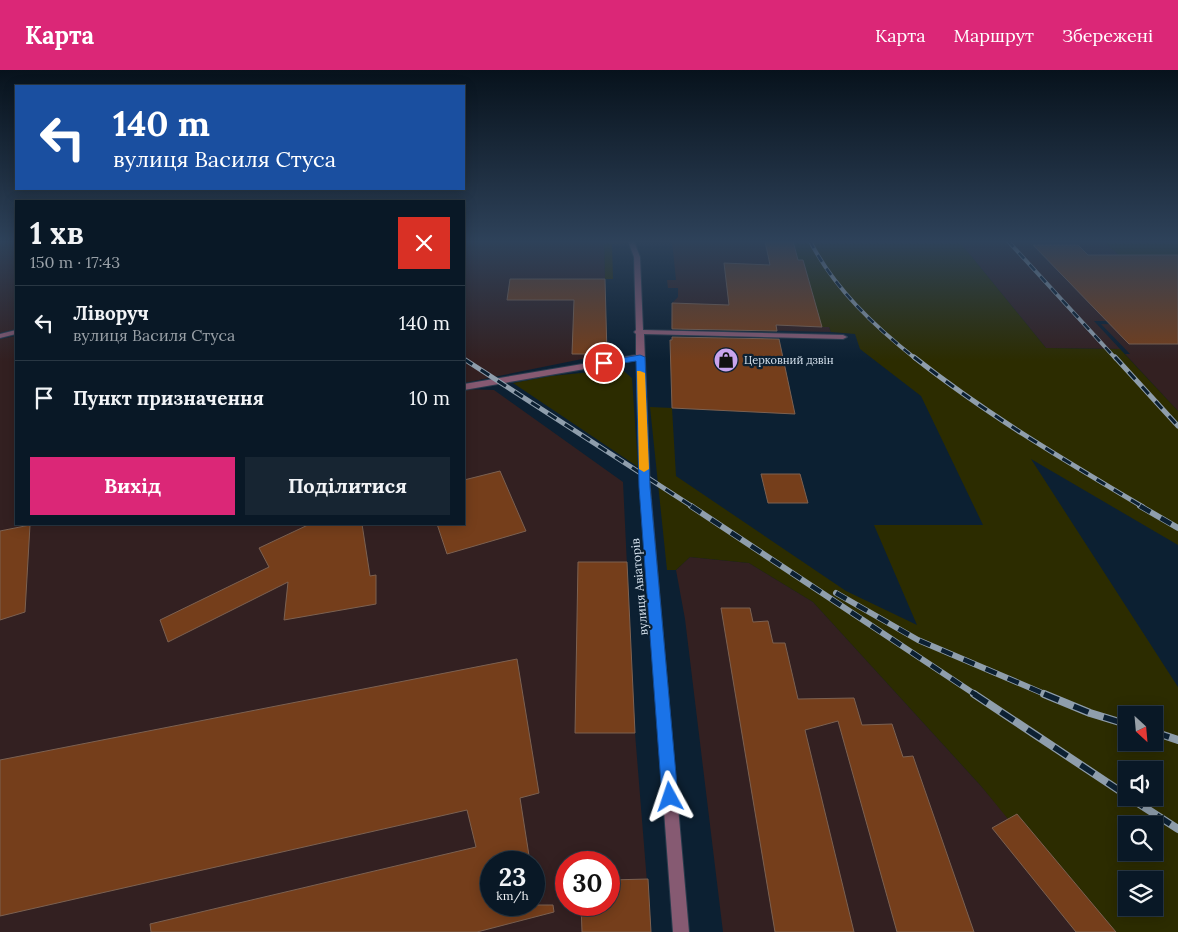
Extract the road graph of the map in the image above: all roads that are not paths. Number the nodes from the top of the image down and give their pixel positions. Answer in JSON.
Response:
{"nodes":[{"id":1,"x":637,"y":281,"type":"edge"},
{"id":2,"x":15,"y":332,"type":"edge"},
{"id":3,"x":638,"y":332,"type":"junction"},
{"id":4,"x":0,"y":336,"type":"edge"},
{"id":5,"x":842,"y":337,"type":"dead end"},
{"id":6,"x":640,"y":357,"type":"junction"},
{"id":7,"x":465,"y":387,"type":"edge"},
{"id":8,"x":681,"y":932,"type":"edge"}],
"edges":[{"from":1,"to":3,"type":"street","name":"вулиця Авіаторів"},
{"from":2,"to":4,"type":"street"},
{"from":3,"to":5,"type":"street"},
{"from":3,"to":6,"type":"street","name":"вулиця Авіаторів"},
{"from":6,"to":7,"type":"street"},
{"from":6,"to":8,"type":"street","name":"вулиця Авіаторів"}]}
